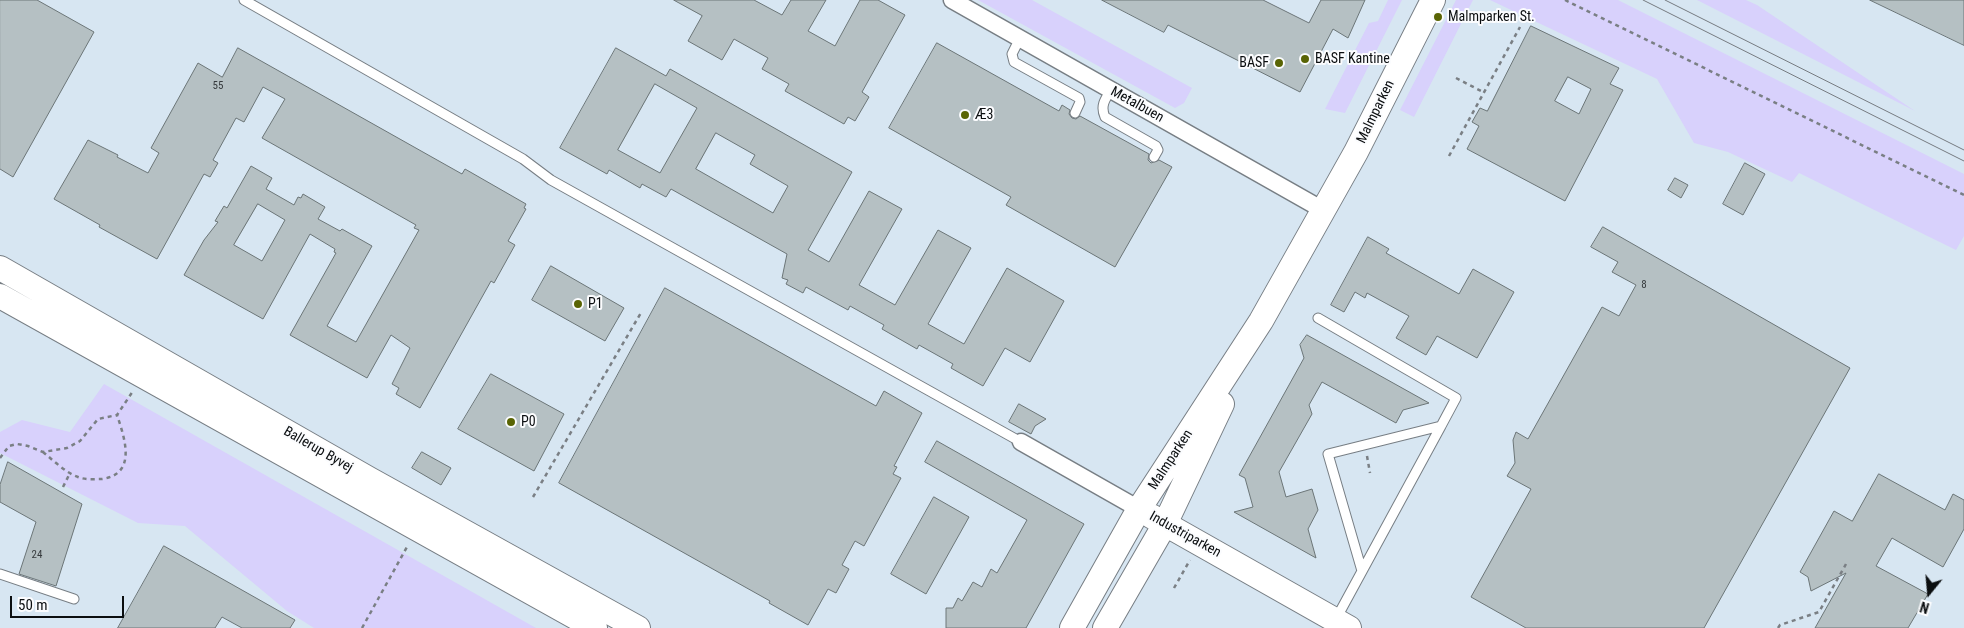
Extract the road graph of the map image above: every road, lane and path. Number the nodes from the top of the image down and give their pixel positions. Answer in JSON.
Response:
{"nodes":[{"id":1,"x":244,"y":0,"type":"edge"},
{"id":2,"x":952,"y":0,"type":"edge"},
{"id":3,"x":1565,"y":0,"type":"edge"},
{"id":4,"x":1431,"y":2,"type":"edge"},
{"id":5,"x":1520,"y":26,"type":"dead end"},
{"id":6,"x":1020,"y":38,"type":"junction"},
{"id":7,"x":1456,"y":78,"type":"dead end"},
{"id":8,"x":1110,"y":90,"type":"junction"},
{"id":9,"x":1483,"y":92,"type":"junction"},
{"id":10,"x":1074,"y":113,"type":"dead end"},
{"id":11,"x":1449,"y":156,"type":"dead end"},
{"id":12,"x":1154,"y":157,"type":"dead end"},
{"id":13,"x":1964,"y":195,"type":"edge"},
{"id":14,"x":1323,"y":210,"type":"junction"},
{"id":15,"x":0,"y":268,"type":"edge"},
{"id":16,"x":0,"y":296,"type":"edge"},
{"id":17,"x":642,"y":311,"type":"dead end"},
{"id":18,"x":1318,"y":318,"type":"dead end"},
{"id":19,"x":1261,"y":321,"type":"junction"},
{"id":20,"x":134,"y":390,"type":"dead end"},
{"id":21,"x":117,"y":415,"type":"junction"},
{"id":22,"x":1441,"y":426,"type":"junction"},
{"id":23,"x":1020,"y":442,"type":"joint"},
{"id":24,"x":1364,"y":445,"type":"junction"},
{"id":25,"x":42,"y":452,"type":"junction"},
{"id":26,"x":0,"y":458,"type":"edge"},
{"id":27,"x":70,"y":473,"type":"junction"},
{"id":28,"x":1370,"y":473,"type":"dead end"},
{"id":29,"x":64,"y":487,"type":"dead end"},
{"id":30,"x":534,"y":497,"type":"dead end"},
{"id":31,"x":1139,"y":510,"type":"junction"},
{"id":32,"x":1165,"y":524,"type":"junction"},
{"id":33,"x":1199,"y":543,"type":"junction"},
{"id":34,"x":409,"y":544,"type":"dead end"},
{"id":35,"x":1846,"y":564,"type":"dead end"},
{"id":36,"x":1362,"y":571,"type":"junction"},
{"id":37,"x":0,"y":574,"type":"edge"},
{"id":38,"x":1174,"y":588,"type":"dead end"},
{"id":39,"x":74,"y":599,"type":"dead end"},
{"id":40,"x":1343,"y":624,"type":"edge"},
{"id":41,"x":362,"y":628,"type":"edge"},
{"id":42,"x":595,"y":628,"type":"edge"},
{"id":43,"x":638,"y":628,"type":"edge"},
{"id":44,"x":1072,"y":628,"type":"edge"},
{"id":45,"x":1105,"y":628,"type":"edge"},
{"id":46,"x":1778,"y":628,"type":"edge"}],
"edges":[{"from":1,"to":23,"type":"lane"},
{"from":2,"to":6,"type":"street","name":"Metalbuen"},
{"from":3,"to":13,"type":"path"},
{"from":4,"to":14,"type":"main road","name":"Malmparken"},
{"from":5,"to":9,"type":"path"},
{"from":6,"to":8,"type":"street","name":"Metalbuen"},
{"from":6,"to":10,"type":"lane"},
{"from":7,"to":9,"type":"path"},
{"from":8,"to":12,"type":"lane"},
{"from":8,"to":14,"type":"street","name":"Metalbuen"},
{"from":9,"to":11,"type":"path"},
{"from":14,"to":19,"type":"main road","name":"Malmparken"},
{"from":15,"to":43,"type":"main road","name":"Ballerup Byvej"},
{"from":16,"to":42,"type":"main road","name":"Ballerup Byvej"},
{"from":17,"to":30,"type":"path"},
{"from":18,"to":22,"type":"lane"},
{"from":19,"to":31,"type":"main road","name":"Malmparken"},
{"from":19,"to":32,"type":"main road","name":"Malmparken"},
{"from":20,"to":21,"type":"path"},
{"from":21,"to":25,"type":"path"},
{"from":21,"to":27,"type":"path"},
{"from":22,"to":24,"type":"lane"},
{"from":22,"to":36,"type":"lane"},
{"from":23,"to":31,"type":"street","name":"Industriparken"},
{"from":24,"to":28,"type":"path"},
{"from":24,"to":36,"type":"lane"},
{"from":25,"to":26,"type":"path"},
{"from":25,"to":27,"type":"path"},
{"from":27,"to":29,"type":"path"},
{"from":31,"to":32,"type":"main road","name":"Industriparken"},
{"from":31,"to":44,"type":"main road","name":"Malmparken"},
{"from":32,"to":33,"type":"main road","name":"Industriparken"},
{"from":32,"to":45,"type":"main road","name":"Malmparken"},
{"from":33,"to":38,"type":"path"},
{"from":33,"to":40,"type":"main road","name":"Industriparken"},
{"from":34,"to":41,"type":"path"},
{"from":35,"to":46,"type":"path"},
{"from":36,"to":40,"type":"lane"},
{"from":37,"to":39,"type":"lane"}]}
